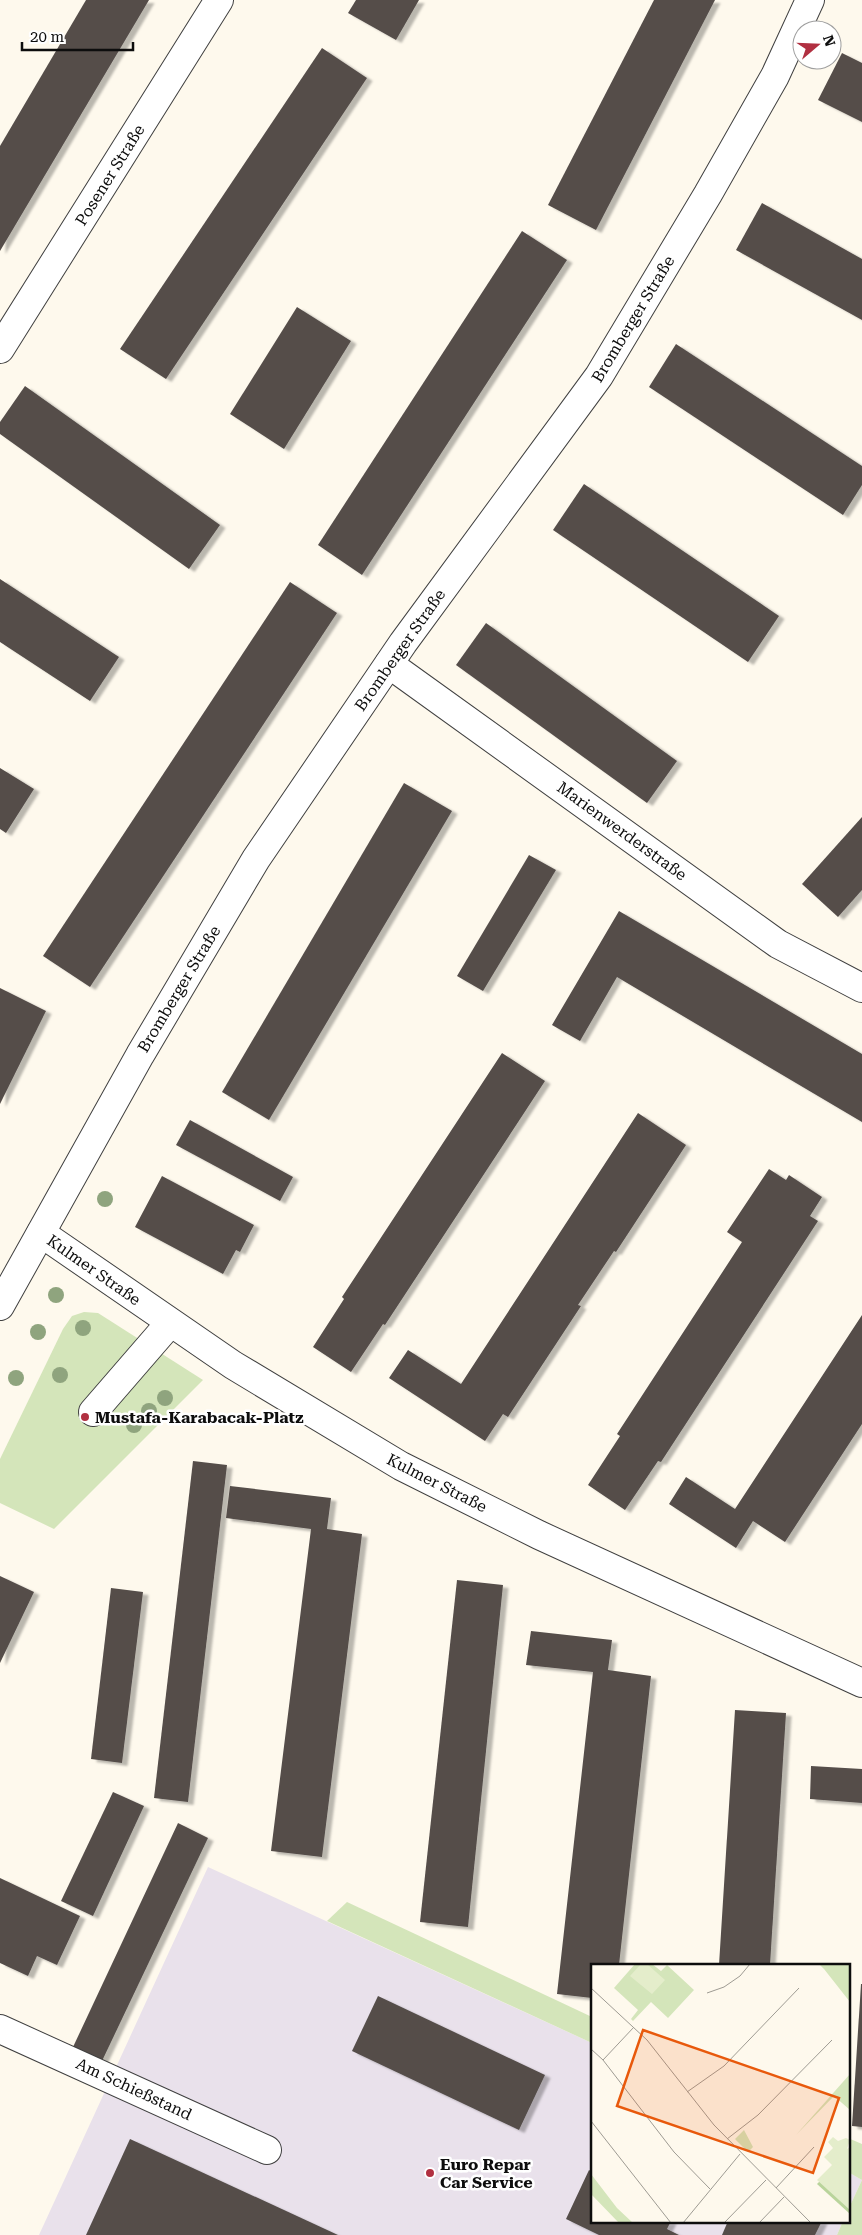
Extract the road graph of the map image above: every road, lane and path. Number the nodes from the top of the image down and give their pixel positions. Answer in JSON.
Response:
{"nodes":[{"id":1,"x":219,"y":0,"type":"edge"},
{"id":2,"x":810,"y":0,"type":"edge"},
{"id":3,"x":0,"y":349,"type":"edge"},
{"id":4,"x":389,"y":664,"type":"junction"},
{"id":5,"x":862,"y":988,"type":"edge"},
{"id":6,"x":41,"y":1233,"type":"junction"},
{"id":7,"x":0,"y":1306,"type":"edge"},
{"id":8,"x":170,"y":1323,"type":"junction"},
{"id":9,"x":93,"y":1412,"type":"dead end"},
{"id":10,"x":862,"y":1683,"type":"edge"},
{"id":11,"x":0,"y":2029,"type":"edge"},
{"id":12,"x":267,"y":2150,"type":"dead end"}],
"edges":[{"from":1,"to":3,"type":"street","name":"Posener Straße"},
{"from":2,"to":4,"type":"street","name":"Bromberger Straße"},
{"from":4,"to":5,"type":"street","name":"Marienwerderstraße"},
{"from":4,"to":6,"type":"street","name":"Bromberger Straße"},
{"from":6,"to":7,"type":"street","name":"Bromberger Straße"},
{"from":6,"to":8,"type":"street","name":"Kulmer Straße"},
{"from":8,"to":9,"type":"street"},
{"from":8,"to":10,"type":"street","name":"Kulmer Straße"},
{"from":11,"to":12,"type":"street","name":"Am Schießstand"}]}
